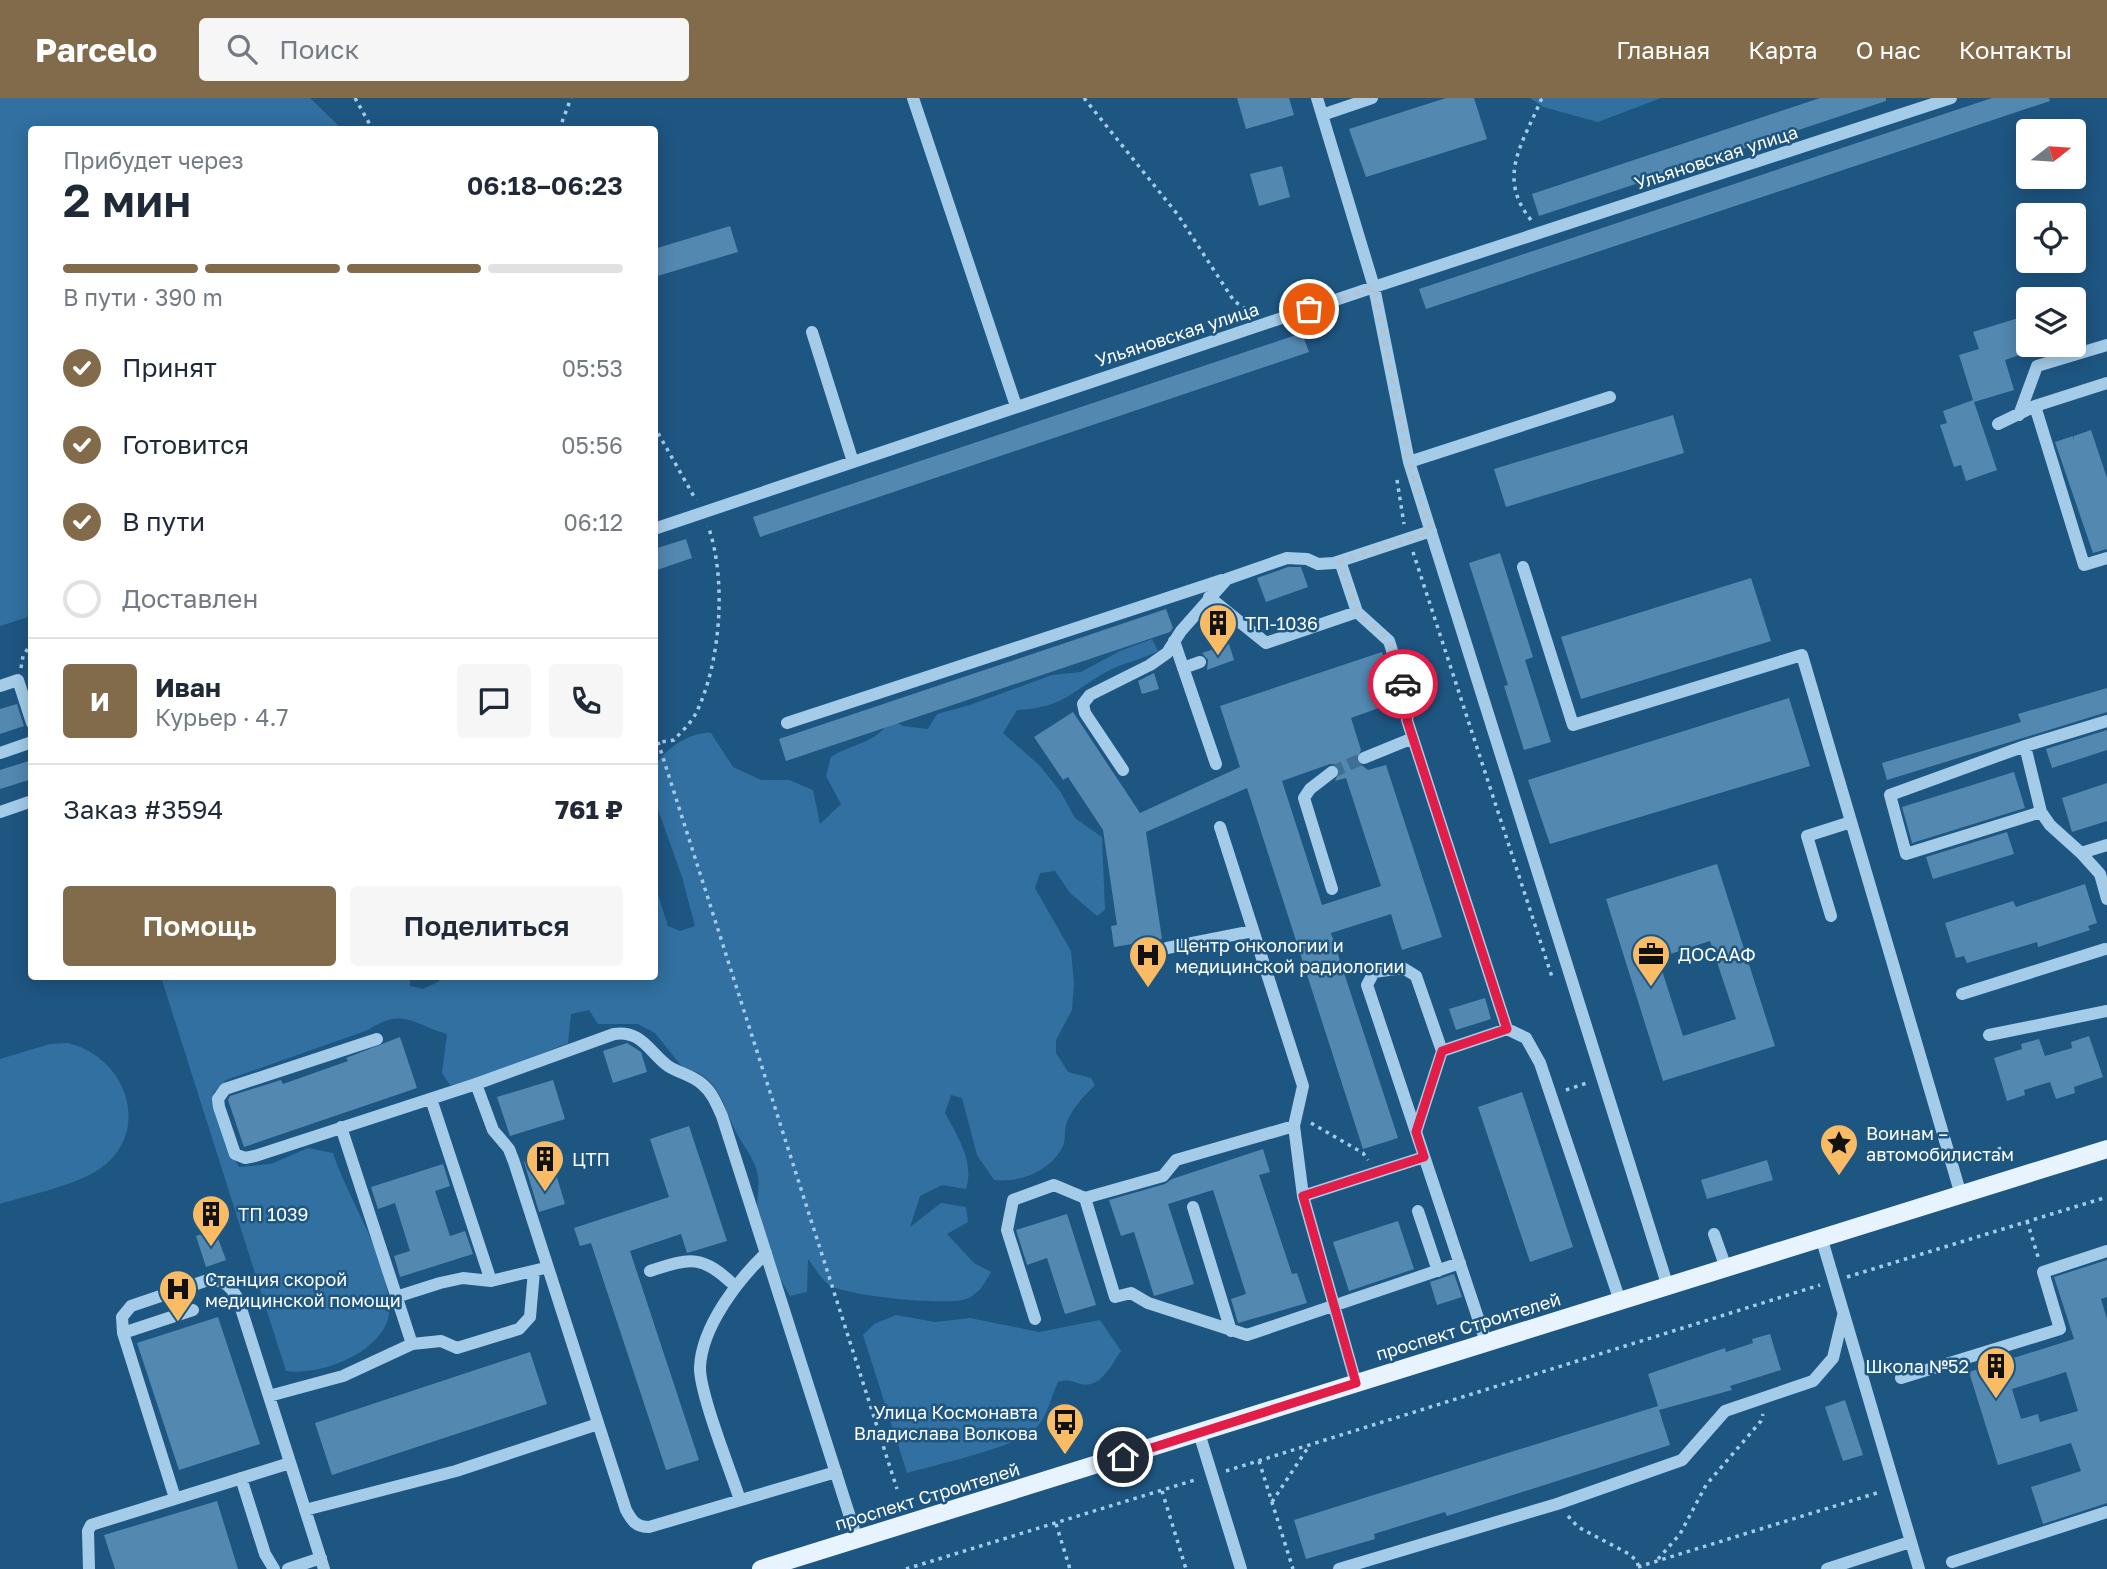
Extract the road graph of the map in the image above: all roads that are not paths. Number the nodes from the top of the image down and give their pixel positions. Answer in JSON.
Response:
{"nodes":[{"id":1,"x":913,"y":98,"type":"edge"},
{"id":2,"x":1317,"y":98,"type":"edge"},
{"id":3,"x":1372,"y":98,"type":"edge"},
{"id":4,"x":1951,"y":98,"type":"edge"},
{"id":5,"x":1322,"y":115,"type":"junction"},
{"id":6,"x":1374,"y":287,"type":"junction"},
{"id":7,"x":812,"y":332,"type":"dead end"},
{"id":8,"x":2107,"y":345,"type":"edge"},
{"id":9,"x":2107,"y":383,"type":"edge"},
{"id":10,"x":1610,"y":397,"type":"dead end"},
{"id":11,"x":1016,"y":406,"type":"junction"},
{"id":12,"x":2035,"y":406,"type":"junction"},
{"id":13,"x":2019,"y":415,"type":"junction"},
{"id":14,"x":1998,"y":424,"type":"dead end"},
{"id":15,"x":853,"y":462,"type":"junction"},
{"id":16,"x":1409,"y":463,"type":"junction"},
{"id":17,"x":658,"y":528,"type":"edge"},
{"id":18,"x":1431,"y":531,"type":"junction"},
{"id":19,"x":2107,"y":558,"type":"edge"},
{"id":20,"x":1340,"y":561,"type":"junction"},
{"id":21,"x":1523,"y":567,"type":"dead end"},
{"id":22,"x":1227,"y":579,"type":"junction"},
{"id":23,"x":1209,"y":597,"type":"junction"},
{"id":24,"x":1357,"y":612,"type":"junction"},
{"id":25,"x":1174,"y":641,"type":"junction"},
{"id":26,"x":1200,"y":662,"type":"dead end"},
{"id":27,"x":1184,"y":668,"type":"junction"},
{"id":28,"x":0,"y":686,"type":"edge"},
{"id":29,"x":28,"y":711,"type":"edge"},
{"id":30,"x":2107,"y":721,"type":"edge"},
{"id":31,"x":787,"y":723,"type":"dead end"},
{"id":32,"x":1413,"y":738,"type":"junction"},
{"id":33,"x":28,"y":743,"type":"edge"},
{"id":34,"x":2025,"y":746,"type":"junction"},
{"id":35,"x":0,"y":753,"type":"edge"},
{"id":36,"x":1364,"y":758,"type":"tunnel mouth"},
{"id":37,"x":1216,"y":764,"type":"dead end"},
{"id":38,"x":1123,"y":770,"type":"dead end"},
{"id":39,"x":1332,"y":772,"type":"tunnel mouth"},
{"id":40,"x":28,"y":802,"type":"edge"},
{"id":41,"x":0,"y":812,"type":"edge"},
{"id":42,"x":2041,"y":812,"type":"junction"},
{"id":43,"x":1851,"y":822,"type":"junction"},
{"id":44,"x":1220,"y":827,"type":"dead end"},
{"id":45,"x":2107,"y":845,"type":"edge"},
{"id":46,"x":2081,"y":853,"type":"junction"},
{"id":47,"x":1332,"y":889,"type":"dead end"},
{"id":48,"x":2107,"y":899,"type":"edge"},
{"id":49,"x":1830,"y":916,"type":"dead end"},
{"id":50,"x":1253,"y":931,"type":"junction"},
{"id":51,"x":2106,"y":946,"type":"edge"},
{"id":52,"x":1167,"y":948,"type":"dead end"},
{"id":53,"x":1962,"y":994,"type":"dead end"},
{"id":54,"x":2107,"y":1011,"type":"edge"},
{"id":55,"x":1507,"y":1029,"type":"junction"},
{"id":56,"x":1989,"y":1035,"type":"dead end"},
{"id":57,"x":377,"y":1039,"type":"dead end"},
{"id":58,"x":1442,"y":1051,"type":"junction"},
{"id":59,"x":476,"y":1084,"type":"junction"},
{"id":60,"x":431,"y":1099,"type":"junction"},
{"id":61,"x":1296,"y":1120,"type":"junction"},
{"id":62,"x":341,"y":1127,"type":"junction"},
{"id":63,"x":1416,"y":1132,"type":"junction"},
{"id":64,"x":2107,"y":1149,"type":"edge"},
{"id":65,"x":1424,"y":1157,"type":"junction"},
{"id":66,"x":1961,"y":1195,"type":"junction"},
{"id":67,"x":1303,"y":1196,"type":"junction"},
{"id":68,"x":1085,"y":1198,"type":"junction"},
{"id":69,"x":1193,"y":1207,"type":"dead end"},
{"id":70,"x":1418,"y":1211,"type":"dead end"},
{"id":71,"x":1714,"y":1234,"type":"dead end"},
{"id":72,"x":1822,"y":1240,"type":"junction"},
{"id":73,"x":2107,"y":1251,"type":"edge"},
{"id":74,"x":766,"y":1253,"type":"junction"},
{"id":75,"x":1460,"y":1263,"type":"junction"},
{"id":76,"x":548,"y":1267,"type":"junction"},
{"id":77,"x":1726,"y":1268,"type":"junction"},
{"id":78,"x":534,"y":1271,"type":"junction"},
{"id":79,"x":650,"y":1271,"type":"dead end"},
{"id":80,"x":1438,"y":1271,"type":"junction"},
{"id":81,"x":491,"y":1281,"type":"junction"},
{"id":82,"x":735,"y":1286,"type":"junction"},
{"id":83,"x":1668,"y":1286,"type":"junction"},
{"id":84,"x":396,"y":1297,"type":"junction"},
{"id":85,"x":1619,"y":1301,"type":"junction"},
{"id":86,"x":1332,"y":1306,"type":"junction"},
{"id":87,"x":193,"y":1310,"type":"dead end"},
{"id":88,"x":1843,"y":1316,"type":"junction"},
{"id":89,"x":1035,"y":1319,"type":"dead end"},
{"id":90,"x":1231,"y":1331,"type":"junction"},
{"id":91,"x":123,"y":1333,"type":"junction"},
{"id":92,"x":1486,"y":1342,"type":"junction"},
{"id":93,"x":412,"y":1344,"type":"junction"},
{"id":94,"x":1901,"y":1378,"type":"dead end"},
{"id":95,"x":1356,"y":1383,"type":"junction"},
{"id":96,"x":269,"y":1396,"type":"junction"},
{"id":97,"x":598,"y":1424,"type":"junction"},
{"id":98,"x":1199,"y":1433,"type":"junction"},
{"id":99,"x":290,"y":1463,"type":"junction"},
{"id":100,"x":836,"y":1472,"type":"junction"},
{"id":101,"x":241,"y":1478,"type":"junction"},
{"id":102,"x":175,"y":1498,"type":"junction"},
{"id":103,"x":740,"y":1500,"type":"junction"},
{"id":104,"x":305,"y":1510,"type":"junction"},
{"id":105,"x":2107,"y":1512,"type":"edge"},
{"id":106,"x":858,"y":1539,"type":"junction"},
{"id":107,"x":1910,"y":1542,"type":"junction"},
{"id":108,"x":1952,"y":1562,"type":"dead end"},
{"id":109,"x":322,"y":1564,"type":"edge"},
{"id":110,"x":1369,"y":1565,"type":"edge"},
{"id":111,"x":1831,"y":1568,"type":"edge"},
{"id":112,"x":89,"y":1569,"type":"edge"},
{"id":113,"x":274,"y":1569,"type":"edge"},
{"id":114,"x":288,"y":1569,"type":"edge"},
{"id":115,"x":761,"y":1569,"type":"edge"},
{"id":116,"x":1241,"y":1569,"type":"edge"},
{"id":117,"x":1339,"y":1569,"type":"edge"},
{"id":118,"x":1919,"y":1569,"type":"edge"}],
"edges":[{"from":1,"to":11,"type":"street"},
{"from":2,"to":5,"type":"street"},
{"from":3,"to":5,"type":"street"},
{"from":4,"to":6,"type":"street","name":"Ульяновская улица"},
{"from":5,"to":6,"type":"street"},
{"from":6,"to":11,"type":"street","name":"Ульяновская улица"},
{"from":6,"to":16,"type":"street"},
{"from":7,"to":15,"type":"street"},
{"from":8,"to":13,"type":"street"},
{"from":9,"to":12,"type":"street"},
{"from":10,"to":16,"type":"street"},
{"from":11,"to":15,"type":"street","name":"Ульяновская улица"},
{"from":12,"to":13,"type":"street"},
{"from":12,"to":19,"type":"street"},
{"from":13,"to":14,"type":"street"},
{"from":15,"to":17,"type":"street","name":"Ульяновская улица"},
{"from":16,"to":18,"type":"street"},
{"from":18,"to":20,"type":"street"},
{"from":18,"to":83,"type":"street"},
{"from":20,"to":22,"type":"street"},
{"from":20,"to":24,"type":"street"},
{"from":21,"to":43,"type":"street"},
{"from":22,"to":23,"type":"street"},
{"from":22,"to":31,"type":"street"},
{"from":23,"to":24,"type":"street"},
{"from":23,"to":25,"type":"street"},
{"from":24,"to":32,"type":"street"},
{"from":25,"to":27,"type":"street"},
{"from":25,"to":38,"type":"street"},
{"from":26,"to":27,"type":"street"},
{"from":27,"to":37,"type":"street"},
{"from":28,"to":29,"type":"street"},
{"from":30,"to":34,"type":"street"},
{"from":32,"to":36,"type":"street"},
{"from":32,"to":55,"type":"street"},
{"from":33,"to":35,"type":"street"},
{"from":34,"to":42,"type":"street"},
{"from":34,"to":42,"type":"street"},
{"from":39,"to":47,"type":"street"},
{"from":40,"to":41,"type":"street"},
{"from":42,"to":46,"type":"street"},
{"from":43,"to":49,"type":"street"},
{"from":43,"to":66,"type":"street"},
{"from":44,"to":50,"type":"street"},
{"from":45,"to":46,"type":"street"},
{"from":46,"to":48,"type":"street"},
{"from":50,"to":52,"type":"street"},
{"from":50,"to":61,"type":"street"},
{"from":51,"to":53,"type":"street"},
{"from":54,"to":56,"type":"street"},
{"from":55,"to":58,"type":"street"},
{"from":55,"to":85,"type":"street"},
{"from":57,"to":62,"type":"street"},
{"from":58,"to":63,"type":"street"},
{"from":58,"to":63,"type":"street"},
{"from":59,"to":60,"type":"street"},
{"from":59,"to":74,"type":"street"},
{"from":59,"to":76,"type":"street"},
{"from":60,"to":62,"type":"street"},
{"from":60,"to":81,"type":"street"},
{"from":61,"to":67,"type":"street"},
{"from":61,"to":68,"type":"street"},
{"from":62,"to":84,"type":"street"},
{"from":63,"to":65,"type":"street"},
{"from":64,"to":66,"type":"main road","name":"проспект Строителей"},
{"from":65,"to":67,"type":"street"},
{"from":65,"to":75,"type":"street"},
{"from":66,"to":72,"type":"main road","name":"проспект Строителей"},
{"from":67,"to":86,"type":"street"},
{"from":68,"to":89,"type":"street"},
{"from":68,"to":90,"type":"street"},
{"from":69,"to":90,"type":"street"},
{"from":70,"to":80,"type":"street"},
{"from":71,"to":77,"type":"street"},
{"from":72,"to":77,"type":"main road","name":"проспект Строителей"},
{"from":72,"to":88,"type":"street"},
{"from":73,"to":94,"type":"street"},
{"from":74,"to":82,"type":"street"},
{"from":74,"to":100,"type":"street"},
{"from":75,"to":80,"type":"street"},
{"from":75,"to":92,"type":"street"},
{"from":76,"to":78,"type":"street"},
{"from":76,"to":97,"type":"street"},
{"from":77,"to":83,"type":"main road","name":"проспект Строителей"},
{"from":78,"to":81,"type":"street"},
{"from":78,"to":93,"type":"street"},
{"from":79,"to":82,"type":"street"},
{"from":80,"to":86,"type":"street"},
{"from":81,"to":84,"type":"street"},
{"from":82,"to":103,"type":"street"},
{"from":83,"to":85,"type":"main road","name":"проспект Строителей"},
{"from":84,"to":93,"type":"street"},
{"from":85,"to":92,"type":"main road","name":"проспект Строителей"},
{"from":86,"to":90,"type":"street"},
{"from":86,"to":95,"type":"street"},
{"from":87,"to":91,"type":"street"},
{"from":88,"to":107,"type":"street"},
{"from":88,"to":110,"type":"street"},
{"from":91,"to":96,"type":"street"},
{"from":91,"to":102,"type":"street"},
{"from":92,"to":95,"type":"main road","name":"проспект Строителей"},
{"from":93,"to":96,"type":"street"},
{"from":95,"to":98,"type":"main road","name":"проспект Строителей"},
{"from":96,"to":99,"type":"street"},
{"from":97,"to":103,"type":"street"},
{"from":97,"to":104,"type":"street"},
{"from":98,"to":106,"type":"main road","name":"проспект Строителей"},
{"from":98,"to":116,"type":"street"},
{"from":99,"to":101,"type":"street"},
{"from":99,"to":104,"type":"street"},
{"from":100,"to":103,"type":"street"},
{"from":100,"to":106,"type":"street"},
{"from":101,"to":102,"type":"street"},
{"from":101,"to":113,"type":"street"},
{"from":102,"to":112,"type":"street"},
{"from":104,"to":109,"type":"street"},
{"from":105,"to":108,"type":"street"},
{"from":106,"to":115,"type":"main road","name":"проспект Строителей"},
{"from":107,"to":111,"type":"street"},
{"from":107,"to":118,"type":"street"},
{"from":109,"to":114,"type":"street"},
{"from":110,"to":117,"type":"street"}]}
